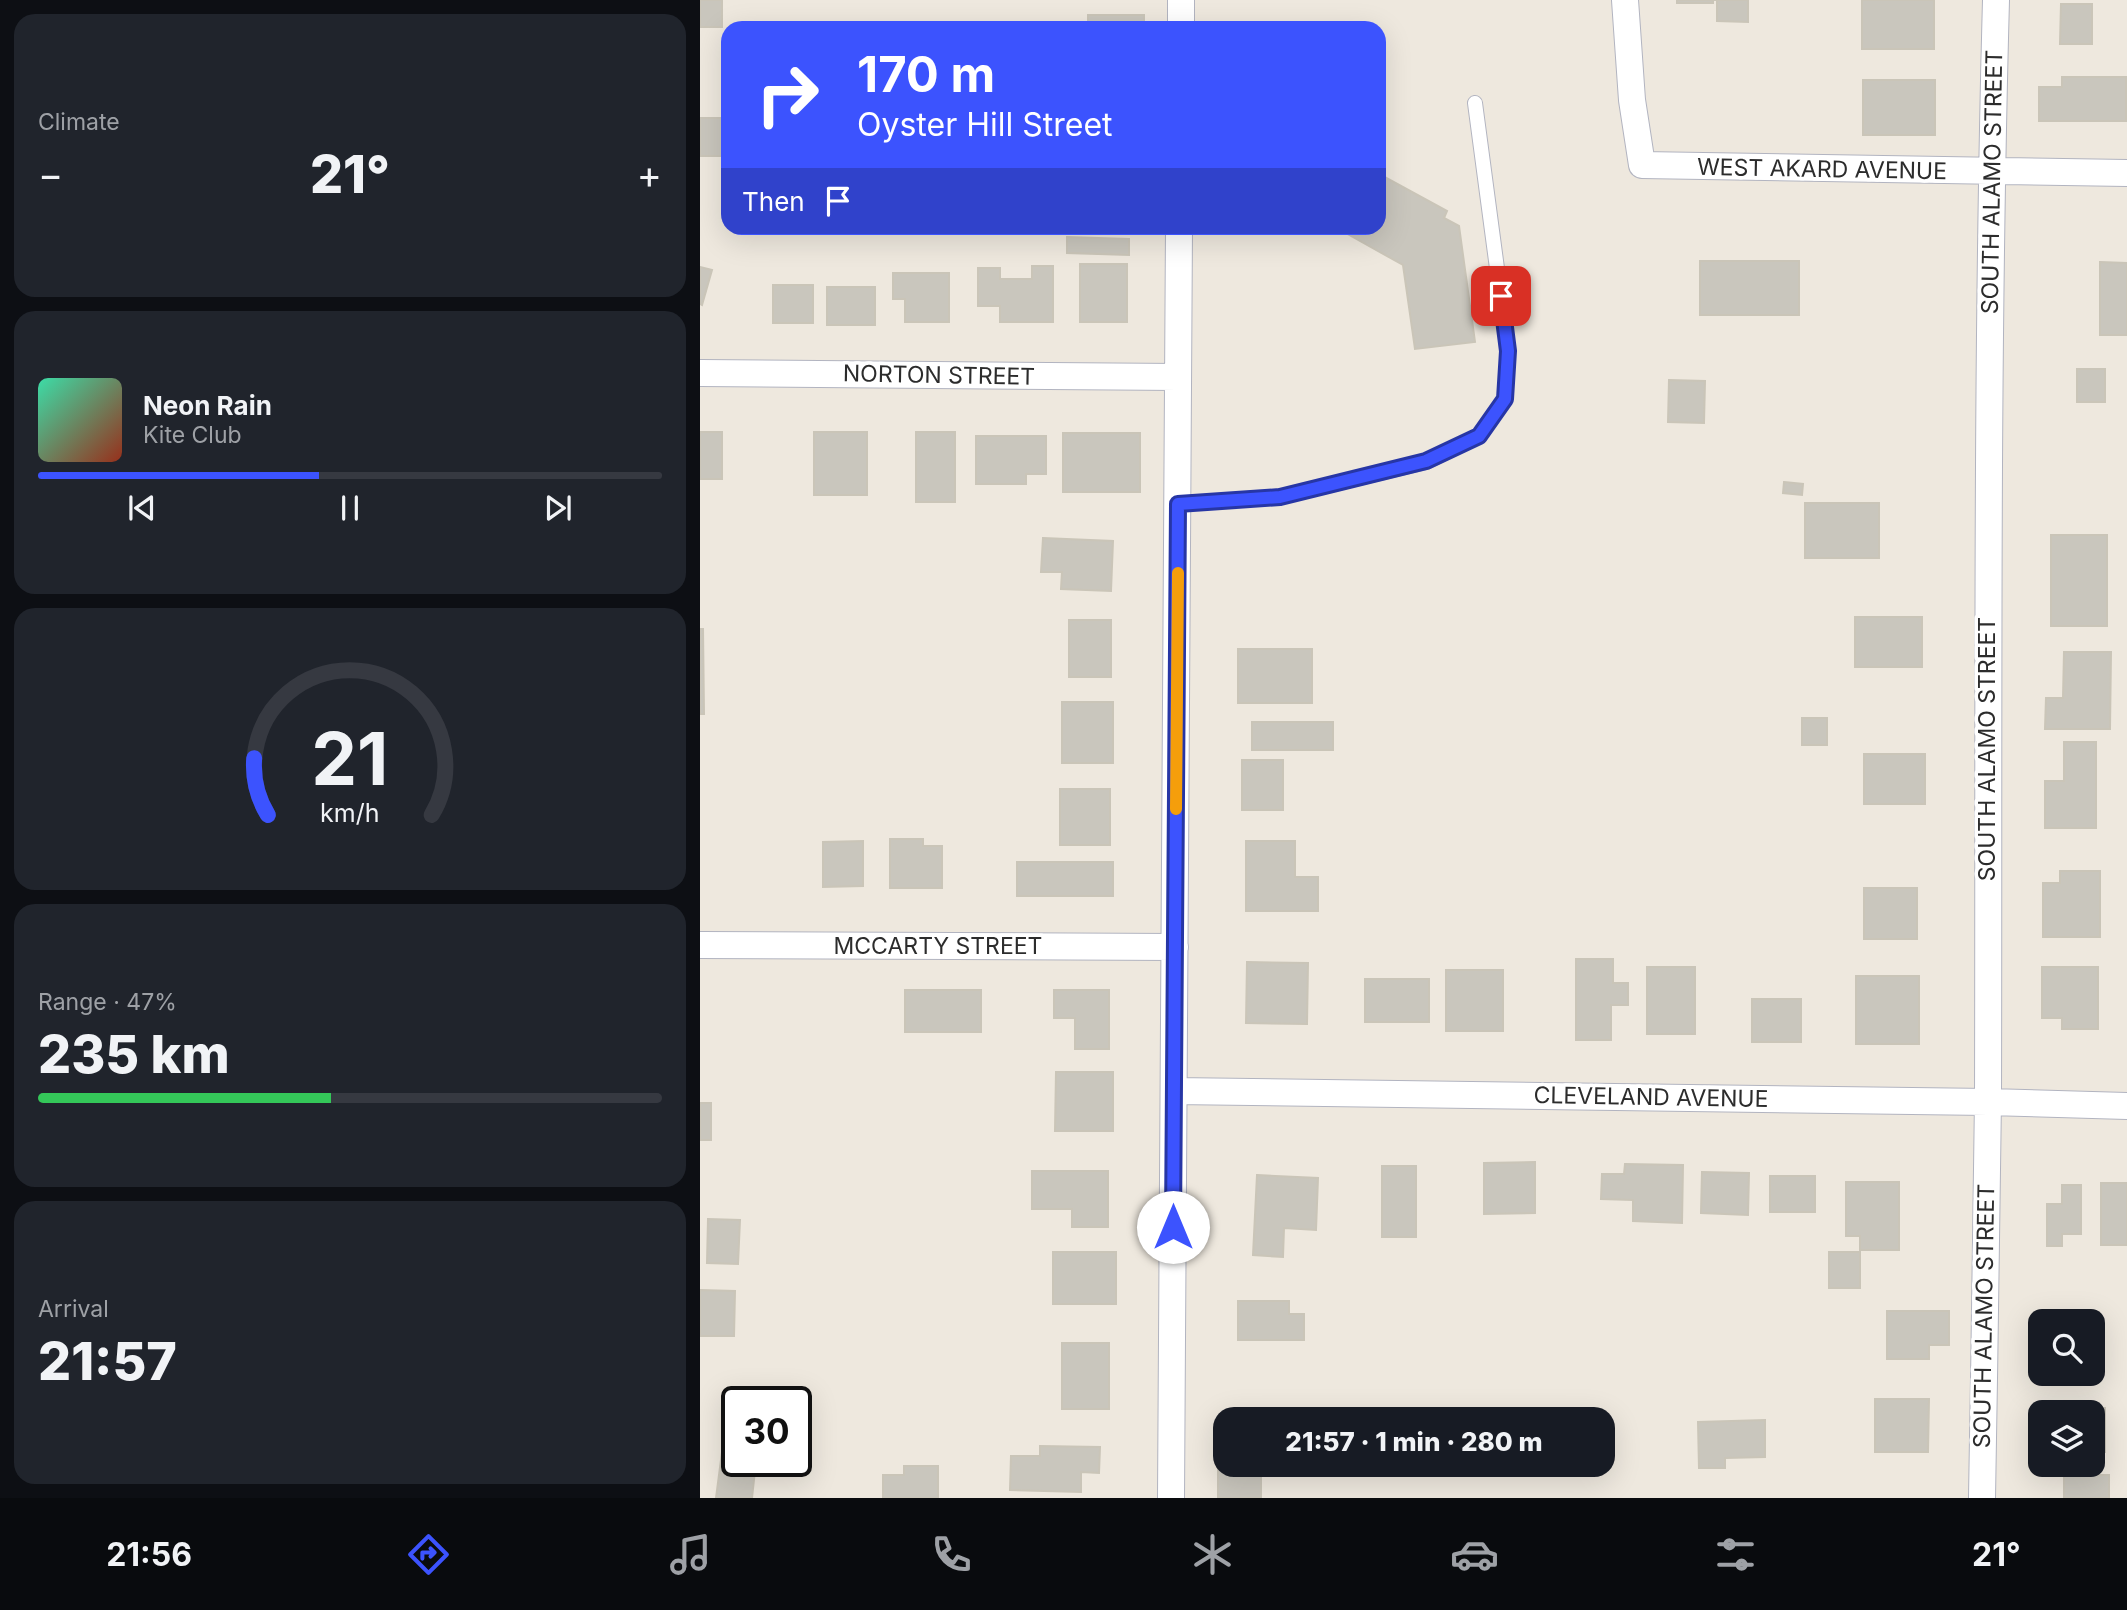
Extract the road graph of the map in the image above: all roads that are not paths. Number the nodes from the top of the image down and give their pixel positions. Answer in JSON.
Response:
{"nodes":[{"id":1,"x":1181,"y":0,"type":"edge"},
{"id":2,"x":1625,"y":0,"type":"edge"},
{"id":3,"x":1996,"y":0,"type":"edge"},
{"id":4,"x":1181,"y":21,"type":"edge"},
{"id":5,"x":1475,"y":103,"type":"dead end"},
{"id":6,"x":1991,"y":172,"type":"junction"},
{"id":7,"x":2127,"y":173,"type":"edge"},
{"id":8,"x":1179,"y":235,"type":"edge"},
{"id":9,"x":700,"y":373,"type":"edge"},
{"id":10,"x":1178,"y":377,"type":"junction"},
{"id":11,"x":1178,"y":504,"type":"junction"},
{"id":12,"x":700,"y":945,"type":"edge"},
{"id":13,"x":1175,"y":947,"type":"junction"},
{"id":14,"x":1174,"y":1091,"type":"junction"},
{"id":15,"x":1988,"y":1102,"type":"junction"},
{"id":16,"x":2127,"y":1106,"type":"edge"},
{"id":17,"x":1171,"y":1498,"type":"edge"},
{"id":18,"x":1982,"y":1498,"type":"edge"}],
"edges":[{"from":1,"to":4,"type":"street"},
{"from":2,"to":6,"type":"street","name":"WEST AKARD AVENUE"},
{"from":3,"to":6,"type":"street","name":"SOUTH ALAMO STREET"},
{"from":5,"to":11,"type":"lane"},
{"from":6,"to":7,"type":"street","name":"WEST AKARD AVENUE"},
{"from":6,"to":15,"type":"street","name":"SOUTH ALAMO STREET"},
{"from":8,"to":10,"type":"street"},
{"from":9,"to":10,"type":"street","name":"NORTON STREET"},
{"from":10,"to":11,"type":"street"},
{"from":11,"to":13,"type":"street"},
{"from":12,"to":13,"type":"street","name":"MCCARTY STREET"},
{"from":13,"to":14,"type":"street"},
{"from":14,"to":15,"type":"street","name":"CLEVELAND AVENUE"},
{"from":14,"to":17,"type":"street"},
{"from":15,"to":16,"type":"street","name":"CLEVELAND AVENUE"},
{"from":15,"to":18,"type":"street","name":"SOUTH ALAMO STREET"}]}
